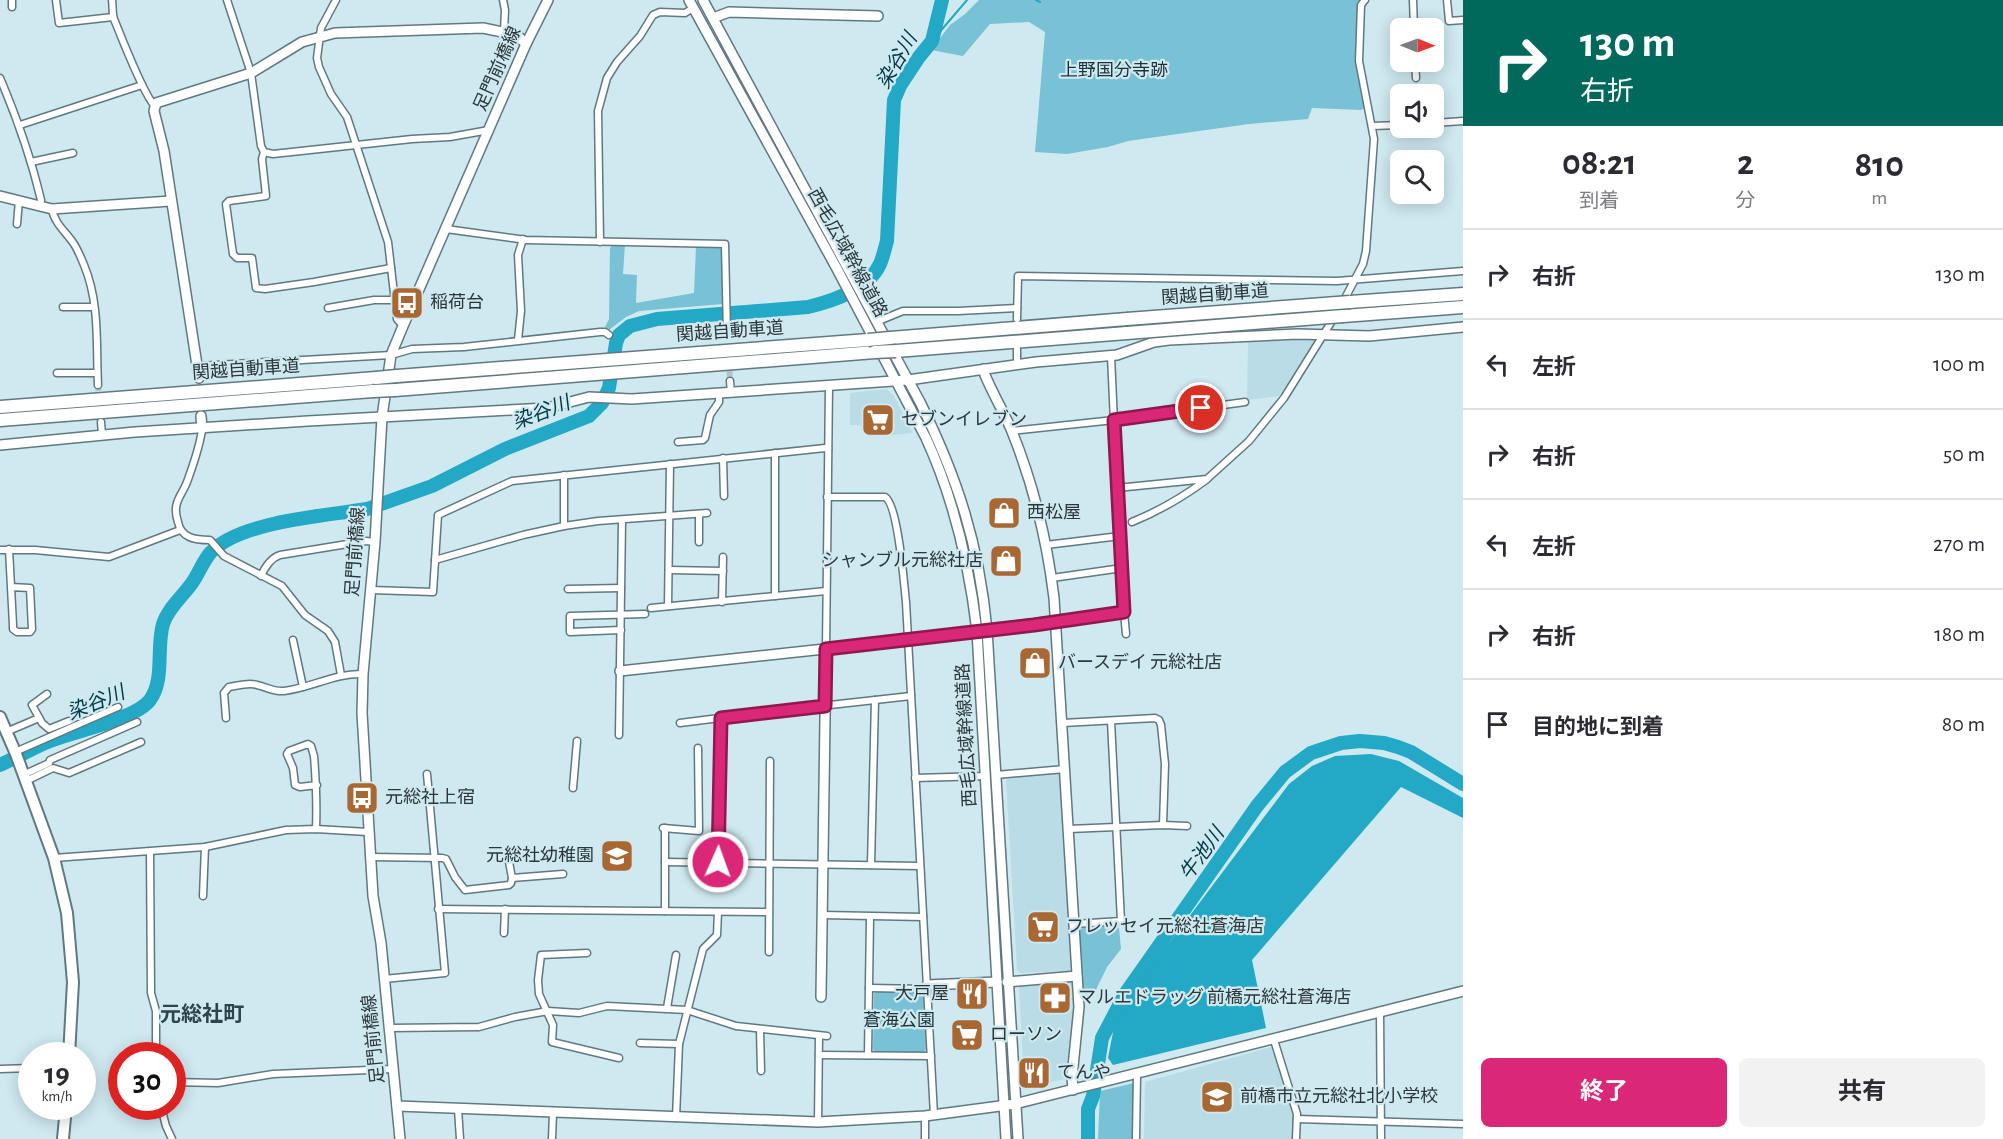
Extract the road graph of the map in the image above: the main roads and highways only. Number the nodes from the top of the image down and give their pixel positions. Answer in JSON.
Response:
{"nodes":[{"id":1,"x":1463,"y":294,"type":"edge"},
{"id":2,"x":1463,"y":307,"type":"edge"},
{"id":3,"x":0,"y":407,"type":"edge"},
{"id":4,"x":0,"y":420,"type":"edge"},
{"id":5,"x":0,"y":717,"type":"edge"},
{"id":6,"x":70,"y":1042,"type":"edge"},
{"id":7,"x":65,"y":1120,"type":"edge"},
{"id":8,"x":63,"y":1139,"type":"edge"}],
"edges":[{"from":1,"to":3,"type":"highway","name":"関越自動車道","bridge":true},
{"from":2,"to":4,"type":"highway","name":"関越自動車道","bridge":true},
{"from":5,"to":6,"type":"main road"},
{"from":7,"to":8,"type":"main road"}]}
